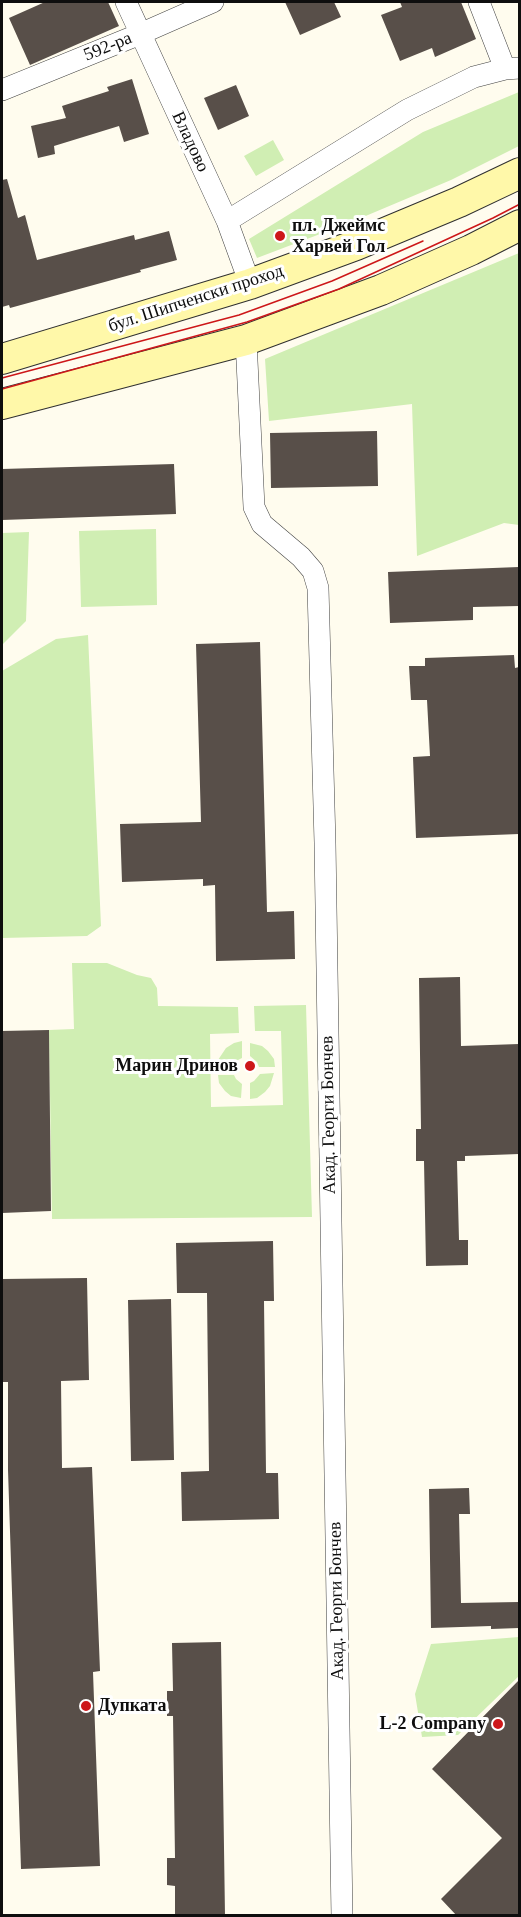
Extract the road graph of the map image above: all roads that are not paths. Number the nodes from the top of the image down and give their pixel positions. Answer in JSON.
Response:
{"nodes":[{"id":1,"x":126,"y":2,"type":"edge"},
{"id":2,"x":213,"y":2,"type":"edge"},
{"id":3,"x":479,"y":2,"type":"edge"},
{"id":4,"x":140,"y":34,"type":"junction"},
{"id":5,"x":512,"y":69,"type":"edge"},
{"id":6,"x":2,"y":90,"type":"edge"},
{"id":7,"x":519,"y":173,"type":"edge"},
{"id":8,"x":227,"y":221,"type":"junction"},
{"id":9,"x":519,"y":225,"type":"edge"},
{"id":10,"x":250,"y":284,"type":"junction"},
{"id":11,"x":246,"y":340,"type":"junction"},
{"id":12,"x":2,"y":359,"type":"edge"},
{"id":13,"x":2,"y":404,"type":"edge"},
{"id":14,"x":342,"y":1916,"type":"edge"}],
"edges":[{"from":1,"to":4,"type":"street","name":"Владово"},
{"from":2,"to":4,"type":"street","name":"592-ра"},
{"from":3,"to":5,"type":"street"},
{"from":4,"to":6,"type":"street","name":"592-ра"},
{"from":4,"to":8,"type":"street","name":"Владово"},
{"from":5,"to":8,"type":"street"},
{"from":7,"to":10,"type":"main road","name":"бул. Шипченски проход"},
{"from":8,"to":10,"type":"street","name":"Владово"},
{"from":9,"to":11,"type":"main road"},
{"from":10,"to":12,"type":"main road","name":"бул. Шипченски проход"},
{"from":11,"to":13,"type":"main road"},
{"from":11,"to":14,"type":"street","name":"Акад. Георги Бончев"}]}
